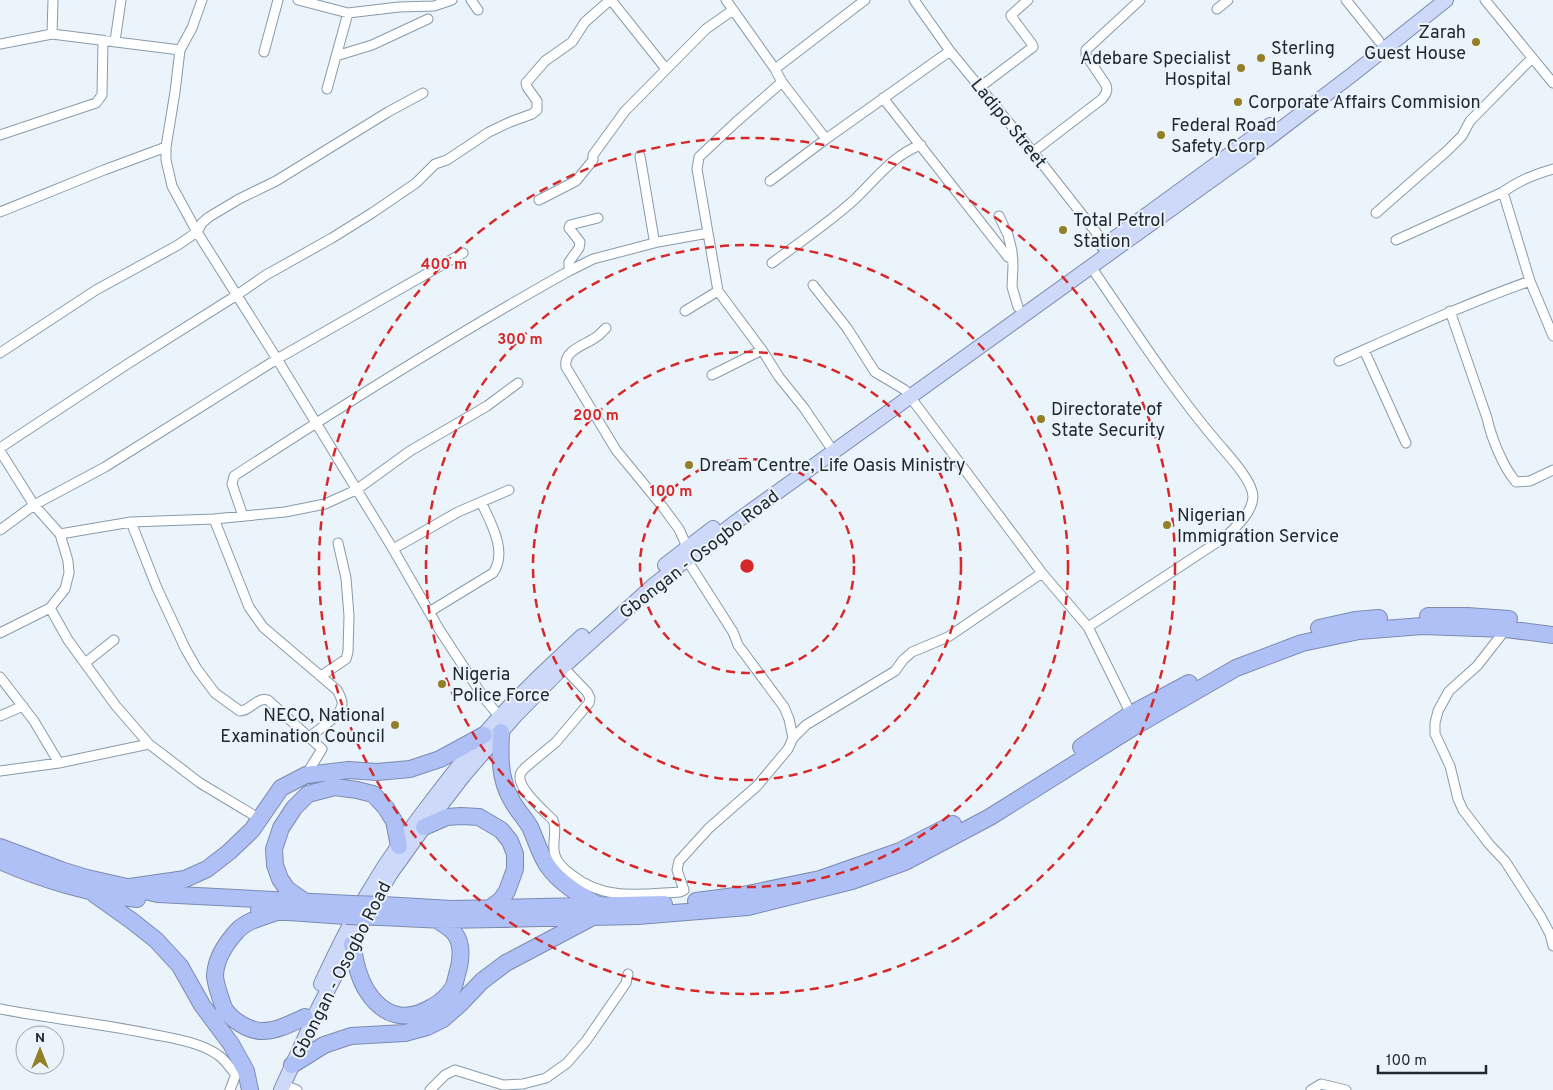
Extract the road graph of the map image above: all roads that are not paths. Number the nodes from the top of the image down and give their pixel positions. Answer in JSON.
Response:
{"nodes":[{"id":1,"x":54,"y":0,"type":"edge"},
{"id":2,"x":121,"y":0,"type":"edge"},
{"id":3,"x":202,"y":0,"type":"edge"},
{"id":4,"x":278,"y":0,"type":"edge"},
{"id":5,"x":298,"y":0,"type":"edge"},
{"id":6,"x":452,"y":0,"type":"edge"},
{"id":7,"x":471,"y":0,"type":"edge"},
{"id":8,"x":611,"y":0,"type":"edge"},
{"id":9,"x":726,"y":0,"type":"edge"},
{"id":10,"x":914,"y":0,"type":"edge"},
{"id":11,"x":1028,"y":0,"type":"edge"},
{"id":12,"x":1140,"y":0,"type":"edge"},
{"id":13,"x":1228,"y":0,"type":"edge"},
{"id":14,"x":1346,"y":0,"type":"edge"},
{"id":15,"x":1430,"y":0,"type":"edge"},
{"id":16,"x":1446,"y":0,"type":"edge"},
{"id":17,"x":1485,"y":0,"type":"edge"},
{"id":18,"x":861,"y":1,"type":"edge"},
{"id":19,"x":434,"y":3,"type":"edge"},
{"id":20,"x":1217,"y":9,"type":"dead end"},
{"id":21,"x":478,"y":10,"type":"dead end"},
{"id":22,"x":733,"y":10,"type":"junction"},
{"id":23,"x":348,"y":13,"type":"junction"},
{"id":24,"x":428,"y":19,"type":"dead end"},
{"id":25,"x":52,"y":34,"type":"junction"},
{"id":26,"x":103,"y":40,"type":"junction"},
{"id":27,"x":115,"y":42,"type":"junction"},
{"id":28,"x":1379,"y":42,"type":"junction"},
{"id":29,"x":0,"y":44,"type":"edge"},
{"id":30,"x":180,"y":50,"type":"junction"},
{"id":31,"x":950,"y":51,"type":"junction"},
{"id":32,"x":264,"y":52,"type":"dead end"},
{"id":33,"x":336,"y":56,"type":"junction"},
{"id":34,"x":1532,"y":58,"type":"junction"},
{"id":35,"x":666,"y":69,"type":"junction"},
{"id":36,"x":774,"y":69,"type":"junction"},
{"id":37,"x":1552,"y":81,"type":"edge"},
{"id":38,"x":782,"y":82,"type":"junction"},
{"id":39,"x":980,"y":87,"type":"junction"},
{"id":40,"x":327,"y":89,"type":"dead end"},
{"id":41,"x":423,"y":93,"type":"dead end"},
{"id":42,"x":883,"y":98,"type":"junction"},
{"id":43,"x":0,"y":135,"type":"edge"},
{"id":44,"x":826,"y":139,"type":"junction"},
{"id":45,"x":921,"y":145,"type":"junction"},
{"id":46,"x":166,"y":147,"type":"junction"},
{"id":47,"x":1032,"y":152,"type":"junction"},
{"id":48,"x":640,"y":156,"type":"dead end"},
{"id":49,"x":1553,"y":170,"type":"edge"},
{"id":50,"x":770,"y":181,"type":"dead end"},
{"id":51,"x":1503,"y":192,"type":"junction"},
{"id":52,"x":540,"y":200,"type":"dead end"},
{"id":53,"x":0,"y":212,"type":"edge"},
{"id":54,"x":1376,"y":213,"type":"dead end"},
{"id":55,"x":999,"y":216,"type":"dead end"},
{"id":56,"x":598,"y":218,"type":"dead end"},
{"id":57,"x":197,"y":232,"type":"junction"},
{"id":58,"x":708,"y":234,"type":"junction"},
{"id":59,"x":1396,"y":240,"type":"dead end"},
{"id":60,"x":658,"y":242,"type":"junction"},
{"id":61,"x":1106,"y":245,"type":"junction"},
{"id":62,"x":463,"y":253,"type":"dead end"},
{"id":63,"x":1013,"y":260,"type":"junction"},
{"id":64,"x":772,"y":263,"type":"dead end"},
{"id":65,"x":1091,"y":267,"type":"junction"},
{"id":66,"x":569,"y":271,"type":"junction"},
{"id":67,"x":1530,"y":281,"type":"junction"},
{"id":68,"x":813,"y":285,"type":"dead end"},
{"id":69,"x":718,"y":291,"type":"junction"},
{"id":70,"x":237,"y":295,"type":"junction"},
{"id":71,"x":1018,"y":307,"type":"junction"},
{"id":72,"x":685,"y":310,"type":"dead end"},
{"id":73,"x":1450,"y":311,"type":"junction"},
{"id":74,"x":606,"y":328,"type":"dead end"},
{"id":75,"x":1553,"y":336,"type":"edge"},
{"id":76,"x":762,"y":350,"type":"junction"},
{"id":77,"x":1364,"y":350,"type":"junction"},
{"id":78,"x":0,"y":353,"type":"edge"},
{"id":79,"x":277,"y":358,"type":"junction"},
{"id":80,"x":1339,"y":361,"type":"dead end"},
{"id":81,"x":712,"y":375,"type":"dead end"},
{"id":82,"x":518,"y":382,"type":"dead end"},
{"id":83,"x":907,"y":394,"type":"junction"},
{"id":84,"x":316,"y":423,"type":"junction"},
{"id":85,"x":1406,"y":443,"type":"dead end"},
{"id":86,"x":829,"y":445,"type":"junction"},
{"id":87,"x":0,"y":450,"type":"edge"},
{"id":88,"x":1553,"y":470,"type":"edge"},
{"id":89,"x":356,"y":490,"type":"junction"},
{"id":90,"x":508,"y":490,"type":"dead end"},
{"id":91,"x":481,"y":502,"type":"junction"},
{"id":92,"x":34,"y":505,"type":"junction"},
{"id":93,"x":243,"y":516,"type":"junction"},
{"id":94,"x":214,"y":519,"type":"junction"},
{"id":95,"x":132,"y":522,"type":"junction"},
{"id":96,"x":0,"y":530,"type":"edge"},
{"id":97,"x":60,"y":534,"type":"junction"},
{"id":98,"x":338,"y":543,"type":"dead end"},
{"id":99,"x":393,"y":549,"type":"junction"},
{"id":100,"x":687,"y":553,"type":"junction"},
{"id":101,"x":1042,"y":573,"type":"junction"},
{"id":102,"x":50,"y":608,"type":"junction"},
{"id":103,"x":429,"y":612,"type":"junction"},
{"id":104,"x":1553,"y":624,"type":"edge"},
{"id":105,"x":1088,"y":627,"type":"junction"},
{"id":106,"x":1506,"y":629,"type":"junction"},
{"id":107,"x":0,"y":633,"type":"edge"},
{"id":108,"x":1553,"y":635,"type":"edge"},
{"id":109,"x":114,"y":640,"type":"dead end"},
{"id":110,"x":85,"y":663,"type":"junction"},
{"id":111,"x":563,"y":667,"type":"junction"},
{"id":112,"x":321,"y":676,"type":"junction"},
{"id":113,"x":0,"y":677,"type":"edge"},
{"id":114,"x":23,"y":706,"type":"junction"},
{"id":115,"x":1131,"y":714,"type":"junction"},
{"id":116,"x":0,"y":716,"type":"edge"},
{"id":117,"x":790,"y":719,"type":"junction"},
{"id":118,"x":501,"y":724,"type":"junction"},
{"id":119,"x":806,"y":725,"type":"junction"},
{"id":120,"x":484,"y":735,"type":"junction"},
{"id":121,"x":309,"y":737,"type":"junction"},
{"id":122,"x":793,"y":738,"type":"junction"},
{"id":123,"x":149,"y":744,"type":"junction"},
{"id":124,"x":59,"y":763,"type":"junction"},
{"id":125,"x":0,"y":771,"type":"edge"},
{"id":126,"x":306,"y":775,"type":"junction"},
{"id":127,"x":260,"y":818,"type":"junction"},
{"id":128,"x":424,"y":827,"type":"junction"},
{"id":129,"x":398,"y":846,"type":"junction"},
{"id":130,"x":0,"y":847,"type":"edge"},
{"id":131,"x":0,"y":861,"type":"edge"},
{"id":132,"x":130,"y":887,"type":"junction"},
{"id":133,"x":90,"y":891,"type":"junction"},
{"id":134,"x":304,"y":901,"type":"junction"},
{"id":135,"x":490,"y":908,"type":"junction"},
{"id":136,"x":349,"y":910,"type":"junction"},
{"id":137,"x":279,"y":911,"type":"junction"},
{"id":138,"x":382,"y":911,"type":"junction"},
{"id":139,"x":595,"y":911,"type":"junction"},
{"id":140,"x":437,"y":920,"type":"junction"},
{"id":141,"x":352,"y":944,"type":"junction"},
{"id":142,"x":1553,"y":946,"type":"edge"},
{"id":143,"x":628,"y":974,"type":"dead end"},
{"id":144,"x":0,"y":1009,"type":"edge"},
{"id":145,"x":305,"y":1017,"type":"junction"},
{"id":146,"x":292,"y":1065,"type":"junction"},
{"id":147,"x":278,"y":1088,"type":"edge"},
{"id":148,"x":230,"y":1090,"type":"edge"},
{"id":149,"x":250,"y":1090,"type":"edge"},
{"id":150,"x":297,"y":1090,"type":"edge"},
{"id":151,"x":430,"y":1090,"type":"edge"},
{"id":152,"x":1311,"y":1090,"type":"edge"},
{"id":153,"x":1346,"y":1090,"type":"edge"}],
"edges":[{"from":1,"to":25,"type":"street"},
{"from":2,"to":27,"type":"street"},
{"from":3,"to":30,"type":"street"},
{"from":4,"to":32,"type":"street"},
{"from":5,"to":23,"type":"street"},
{"from":6,"to":19,"type":"street"},
{"from":7,"to":21,"type":"street"},
{"from":8,"to":35,"type":"street"},
{"from":8,"to":70,"type":"street"},
{"from":9,"to":22,"type":"street"},
{"from":10,"to":31,"type":"street","name":"Ladipo Street"},
{"from":11,"to":39,"type":"street"},
{"from":12,"to":47,"type":"street"},
{"from":13,"to":20,"type":"street"},
{"from":14,"to":28,"type":"street"},
{"from":15,"to":28,"type":"main road","name":"Gbongan - Osogbo Road"},
{"from":16,"to":65,"type":"main road","name":"Gbongan - Osogbo Road"},
{"from":17,"to":34,"type":"street"},
{"from":18,"to":36,"type":"street"},
{"from":19,"to":23,"type":"street"},
{"from":22,"to":35,"type":"street"},
{"from":22,"to":36,"type":"street"},
{"from":23,"to":33,"type":"street"},
{"from":24,"to":33,"type":"street"},
{"from":25,"to":26,"type":"street"},
{"from":25,"to":29,"type":"street"},
{"from":26,"to":27,"type":"street"},
{"from":26,"to":43,"type":"street"},
{"from":27,"to":30,"type":"street"},
{"from":28,"to":61,"type":"main road","name":"Gbongan - Osogbo Road"},
{"from":30,"to":46,"type":"street"},
{"from":31,"to":39,"type":"street","name":"Ladipo Street"},
{"from":31,"to":42,"type":"street"},
{"from":33,"to":40,"type":"street"},
{"from":34,"to":37,"type":"street"},
{"from":34,"to":54,"type":"street"},
{"from":35,"to":52,"type":"street"},
{"from":36,"to":38,"type":"street"},
{"from":38,"to":44,"type":"street"},
{"from":38,"to":58,"type":"street"},
{"from":39,"to":47,"type":"street","name":"Ladipo Street"},
{"from":41,"to":57,"type":"street"},
{"from":42,"to":44,"type":"street"},
{"from":42,"to":45,"type":"street"},
{"from":44,"to":50,"type":"street"},
{"from":45,"to":63,"type":"street"},
{"from":45,"to":64,"type":"street"},
{"from":46,"to":53,"type":"street"},
{"from":46,"to":57,"type":"street"},
{"from":47,"to":61,"type":"street","name":"Ladipo Street"},
{"from":48,"to":60,"type":"street"},
{"from":49,"to":51,"type":"street"},
{"from":51,"to":59,"type":"street"},
{"from":51,"to":67,"type":"street"},
{"from":55,"to":63,"type":"street"},
{"from":56,"to":66,"type":"street"},
{"from":57,"to":70,"type":"street"},
{"from":57,"to":78,"type":"street"},
{"from":58,"to":60,"type":"street"},
{"from":58,"to":69,"type":"street"},
{"from":60,"to":66,"type":"street"},
{"from":61,"to":71,"type":"main road","name":"Gbongan - Osogbo Road"},
{"from":62,"to":79,"type":"street"},
{"from":63,"to":71,"type":"street"},
{"from":65,"to":83,"type":"main road","name":"Gbongan - Osogbo Road"},
{"from":65,"to":105,"type":"street"},
{"from":66,"to":84,"type":"street"},
{"from":67,"to":73,"type":"street"},
{"from":67,"to":75,"type":"street"},
{"from":68,"to":83,"type":"street"},
{"from":69,"to":72,"type":"street"},
{"from":69,"to":76,"type":"street"},
{"from":70,"to":79,"type":"street"},
{"from":70,"to":87,"type":"street"},
{"from":71,"to":83,"type":"main road","name":"Gbongan - Osogbo Road"},
{"from":73,"to":77,"type":"street"},
{"from":73,"to":88,"type":"street"},
{"from":74,"to":100,"type":"street"},
{"from":76,"to":81,"type":"street"},
{"from":76,"to":86,"type":"street"},
{"from":77,"to":80,"type":"street"},
{"from":77,"to":85,"type":"street"},
{"from":79,"to":84,"type":"street"},
{"from":79,"to":92,"type":"street"},
{"from":82,"to":89,"type":"street"},
{"from":83,"to":86,"type":"main road","name":"Gbongan - Osogbo Road"},
{"from":83,"to":100,"type":"main road","name":"Gbongan - Osogbo Road"},
{"from":83,"to":101,"type":"street"},
{"from":84,"to":89,"type":"street"},
{"from":84,"to":93,"type":"street"},
{"from":86,"to":100,"type":"main road","name":"Gbongan - Osogbo Road"},
{"from":87,"to":92,"type":"street"},
{"from":89,"to":93,"type":"street"},
{"from":89,"to":99,"type":"street"},
{"from":90,"to":91,"type":"street"},
{"from":91,"to":99,"type":"street"},
{"from":91,"to":103,"type":"street"},
{"from":92,"to":96,"type":"street"},
{"from":92,"to":97,"type":"street"},
{"from":93,"to":94,"type":"street"},
{"from":94,"to":95,"type":"street"},
{"from":94,"to":112,"type":"street"},
{"from":95,"to":97,"type":"street"},
{"from":95,"to":121,"type":"street"},
{"from":97,"to":102,"type":"street"},
{"from":98,"to":112,"type":"street"},
{"from":99,"to":103,"type":"street"},
{"from":100,"to":111,"type":"main road","name":"Gbongan - Osogbo Road"},
{"from":100,"to":117,"type":"street"},
{"from":100,"to":118,"type":"main road","name":"Gbongan - Osogbo Road"},
{"from":101,"to":105,"type":"street"},
{"from":101,"to":119,"type":"street"},
{"from":102,"to":107,"type":"street"},
{"from":102,"to":110,"type":"street"},
{"from":103,"to":118,"type":"street"},
{"from":104,"to":115,"type":"highway"},
{"from":105,"to":115,"type":"street"},
{"from":106,"to":108,"type":"highway"},
{"from":106,"to":139,"type":"highway"},
{"from":106,"to":142,"type":"street"},
{"from":109,"to":110,"type":"street"},
{"from":110,"to":123,"type":"street"},
{"from":111,"to":118,"type":"main road","name":"Gbongan - Osogbo Road"},
{"from":111,"to":122,"type":"street"},
{"from":112,"to":121,"type":"street"},
{"from":113,"to":114,"type":"street"},
{"from":114,"to":116,"type":"street"},
{"from":114,"to":124,"type":"street"},
{"from":115,"to":139,"type":"highway"},
{"from":117,"to":119,"type":"street"},
{"from":117,"to":122,"type":"street"},
{"from":118,"to":120,"type":"main road","name":"Gbongan - Osogbo Road"},
{"from":118,"to":128,"type":"main road","name":"Gbongan - Osogbo Road"},
{"from":118,"to":139,"type":"highway"},
{"from":119,"to":122,"type":"street"},
{"from":120,"to":126,"type":"highway"},
{"from":120,"to":129,"type":"main road","name":"Gbongan - Osogbo Road"},
{"from":121,"to":126,"type":"street"},
{"from":123,"to":124,"type":"street"},
{"from":123,"to":127,"type":"street"},
{"from":124,"to":125,"type":"street"},
{"from":126,"to":127,"type":"highway"},
{"from":127,"to":132,"type":"highway"},
{"from":128,"to":135,"type":"highway"},
{"from":128,"to":141,"type":"main road","name":"Gbongan - Osogbo Road"},
{"from":129,"to":134,"type":"highway"},
{"from":129,"to":145,"type":"main road","name":"Gbongan - Osogbo Road"},
{"from":130,"to":132,"type":"highway"},
{"from":131,"to":133,"type":"highway"},
{"from":132,"to":134,"type":"highway"},
{"from":133,"to":137,"type":"highway"},
{"from":133,"to":149,"type":"highway"},
{"from":134,"to":136,"type":"highway"},
{"from":135,"to":138,"type":"highway"},
{"from":135,"to":139,"type":"highway"},
{"from":136,"to":137,"type":"highway"},
{"from":136,"to":138,"type":"highway","bridge":true},
{"from":137,"to":145,"type":"highway"},
{"from":138,"to":140,"type":"highway"},
{"from":139,"to":140,"type":"highway"},
{"from":139,"to":146,"type":"highway"},
{"from":140,"to":141,"type":"highway"},
{"from":141,"to":146,"type":"main road","name":"Gbongan - Osogbo Road"},
{"from":143,"to":151,"type":"street"},
{"from":144,"to":148,"type":"street"},
{"from":145,"to":147,"type":"main road","name":"Gbongan - Osogbo Road"},
{"from":146,"to":147,"type":"main road","name":"Gbongan - Osogbo Road"},
{"from":147,"to":150,"type":"street"},
{"from":152,"to":153,"type":"street"}]}
